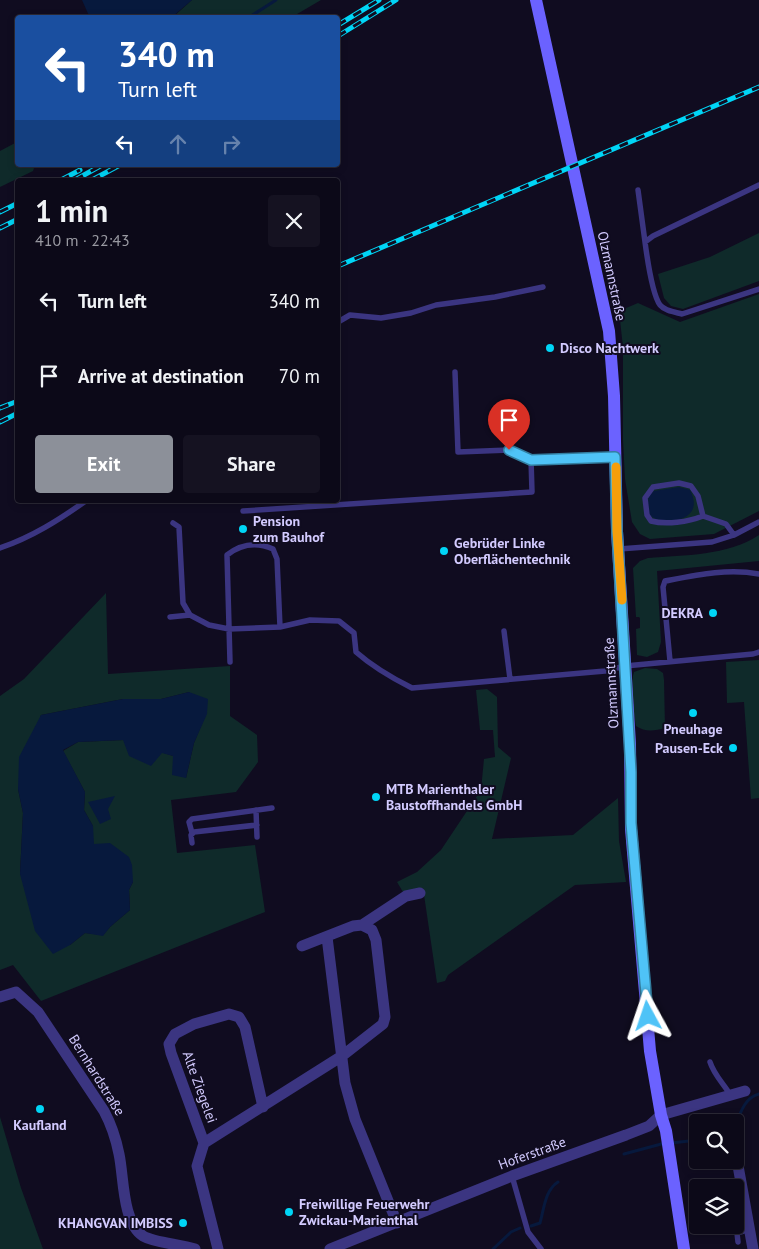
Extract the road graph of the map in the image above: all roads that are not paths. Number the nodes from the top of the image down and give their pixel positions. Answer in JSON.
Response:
{"nodes":[{"id":1,"x":536,"y":0,"type":"edge"},
{"id":2,"x":759,"y":185,"type":"edge"},
{"id":3,"x":638,"y":190,"type":"dead end"},
{"id":4,"x":644,"y":242,"type":"junction"},
{"id":5,"x":543,"y":287,"type":"dead end"},
{"id":6,"x":759,"y":289,"type":"edge"},
{"id":7,"x":340,"y":321,"type":"edge"},
{"id":8,"x":455,"y":372,"type":"dead end"},
{"id":9,"x":615,"y":457,"type":"junction"},
{"id":10,"x":531,"y":460,"type":"junction"},
{"id":11,"x":83,"y":503,"type":"edge"},
{"id":12,"x":244,"y":511,"type":"dead end"},
{"id":13,"x":703,"y":516,"type":"junction"},
{"id":14,"x":759,"y":522,"type":"edge"},
{"id":15,"x":173,"y":523,"type":"dead end"},
{"id":16,"x":734,"y":535,"type":"junction"},
{"id":17,"x":0,"y":548,"type":"edge"},
{"id":18,"x":619,"y":549,"type":"junction"},
{"id":19,"x":759,"y":574,"type":"edge"},
{"id":20,"x":190,"y":616,"type":"junction"},
{"id":21,"x":170,"y":617,"type":"dead end"},
{"id":22,"x":280,"y":627,"type":"junction"},
{"id":23,"x":229,"y":629,"type":"junction"},
{"id":24,"x":504,"y":631,"type":"dead end"},
{"id":25,"x":759,"y":652,"type":"edge"},
{"id":26,"x":230,"y":662,"type":"dead end"},
{"id":27,"x":670,"y":662,"type":"junction"},
{"id":28,"x":626,"y":666,"type":"junction"},
{"id":29,"x":510,"y":679,"type":"junction"},
{"id":30,"x":272,"y":808,"type":"dead end"},
{"id":31,"x":256,"y":810,"type":"junction"},
{"id":32,"x":257,"y":825,"type":"junction"},
{"id":33,"x":192,"y":833,"type":"junction"},
{"id":34,"x":257,"y":837,"type":"dead end"},
{"id":35,"x":192,"y":843,"type":"dead end"},
{"id":36,"x":420,"y":893,"type":"dead end"},
{"id":37,"x":362,"y":925,"type":"junction"},
{"id":38,"x":327,"y":937,"type":"junction"},
{"id":39,"x":302,"y":946,"type":"dead end"},
{"id":40,"x":0,"y":997,"type":"edge"},
{"id":41,"x":342,"y":1056,"type":"junction"},
{"id":42,"x":710,"y":1062,"type":"dead end"},
{"id":43,"x":745,"y":1091,"type":"dead end"},
{"id":44,"x":731,"y":1096,"type":"junction"},
{"id":45,"x":263,"y":1106,"type":"junction"},
{"id":46,"x":661,"y":1115,"type":"junction"},
{"id":47,"x":204,"y":1143,"type":"junction"},
{"id":48,"x":739,"y":1169,"type":"edge"},
{"id":49,"x":512,"y":1176,"type":"junction"},
{"id":50,"x":397,"y":1223,"type":"junction"},
{"id":51,"x":750,"y":1229,"type":"junction"},
{"id":52,"x":738,"y":1242,"type":"dead end"},
{"id":53,"x":195,"y":1249,"type":"edge"},
{"id":54,"x":218,"y":1249,"type":"edge"},
{"id":55,"x":330,"y":1249,"type":"edge"},
{"id":56,"x":541,"y":1249,"type":"edge"},
{"id":57,"x":684,"y":1249,"type":"edge"},
{"id":58,"x":753,"y":1249,"type":"edge"}],
"edges":[{"from":1,"to":9,"type":"main road","name":"Olzmannstraße"},
{"from":2,"to":4,"type":"lane"},
{"from":3,"to":4,"type":"lane"},
{"from":4,"to":6,"type":"lane"},
{"from":5,"to":7,"type":"lane"},
{"from":8,"to":10,"type":"lane"},
{"from":9,"to":10,"type":"lane"},
{"from":9,"to":18,"type":"main road","name":"Olzmannstraße"},
{"from":10,"to":12,"type":"lane"},
{"from":11,"to":17,"type":"lane"},
{"from":13,"to":13,"type":"lane"},
{"from":13,"to":16,"type":"lane"},
{"from":14,"to":16,"type":"lane"},
{"from":15,"to":20,"type":"lane"},
{"from":16,"to":18,"type":"lane"},
{"from":18,"to":28,"type":"main road","name":"Olzmannstraße"},
{"from":19,"to":27,"type":"lane"},
{"from":20,"to":21,"type":"lane"},
{"from":20,"to":23,"type":"lane"},
{"from":22,"to":23,"type":"lane"},
{"from":22,"to":23,"type":"lane"},
{"from":22,"to":29,"type":"lane"},
{"from":23,"to":26,"type":"lane"},
{"from":24,"to":29,"type":"lane"},
{"from":25,"to":27,"type":"lane"},
{"from":27,"to":28,"type":"lane"},
{"from":28,"to":29,"type":"lane"},
{"from":28,"to":46,"type":"main road","name":"Olzmannstraße"},
{"from":30,"to":31,"type":"lane"},
{"from":31,"to":32,"type":"lane"},
{"from":31,"to":33,"type":"lane"},
{"from":32,"to":33,"type":"lane"},
{"from":32,"to":34,"type":"lane"},
{"from":33,"to":35,"type":"lane"},
{"from":36,"to":37,"type":"street"},
{"from":37,"to":38,"type":"street"},
{"from":37,"to":41,"type":"street"},
{"from":38,"to":39,"type":"street"},
{"from":38,"to":41,"type":"street"},
{"from":40,"to":53,"type":"street","name":"Bernhardstraße"},
{"from":41,"to":45,"type":"street"},
{"from":41,"to":50,"type":"street"},
{"from":42,"to":44,"type":"lane"},
{"from":43,"to":44,"type":"street","name":"Hoferstraße"},
{"from":44,"to":46,"type":"street","name":"Hoferstraße"},
{"from":45,"to":47,"type":"street"},
{"from":45,"to":47,"type":"street","name":"Alte Ziegelei"},
{"from":46,"to":49,"type":"street","name":"Hoferstraße"},
{"from":46,"to":57,"type":"main road","name":"Olzmannstraße"},
{"from":47,"to":54,"type":"street","name":"Alte Ziegelei"},
{"from":48,"to":51,"type":"street"},
{"from":49,"to":50,"type":"street","name":"Hoferstraße"},
{"from":49,"to":56,"type":"lane"},
{"from":50,"to":55,"type":"street","name":"Hoferstraße"},
{"from":51,"to":52,"type":"lane"},
{"from":51,"to":58,"type":"street"}]}
